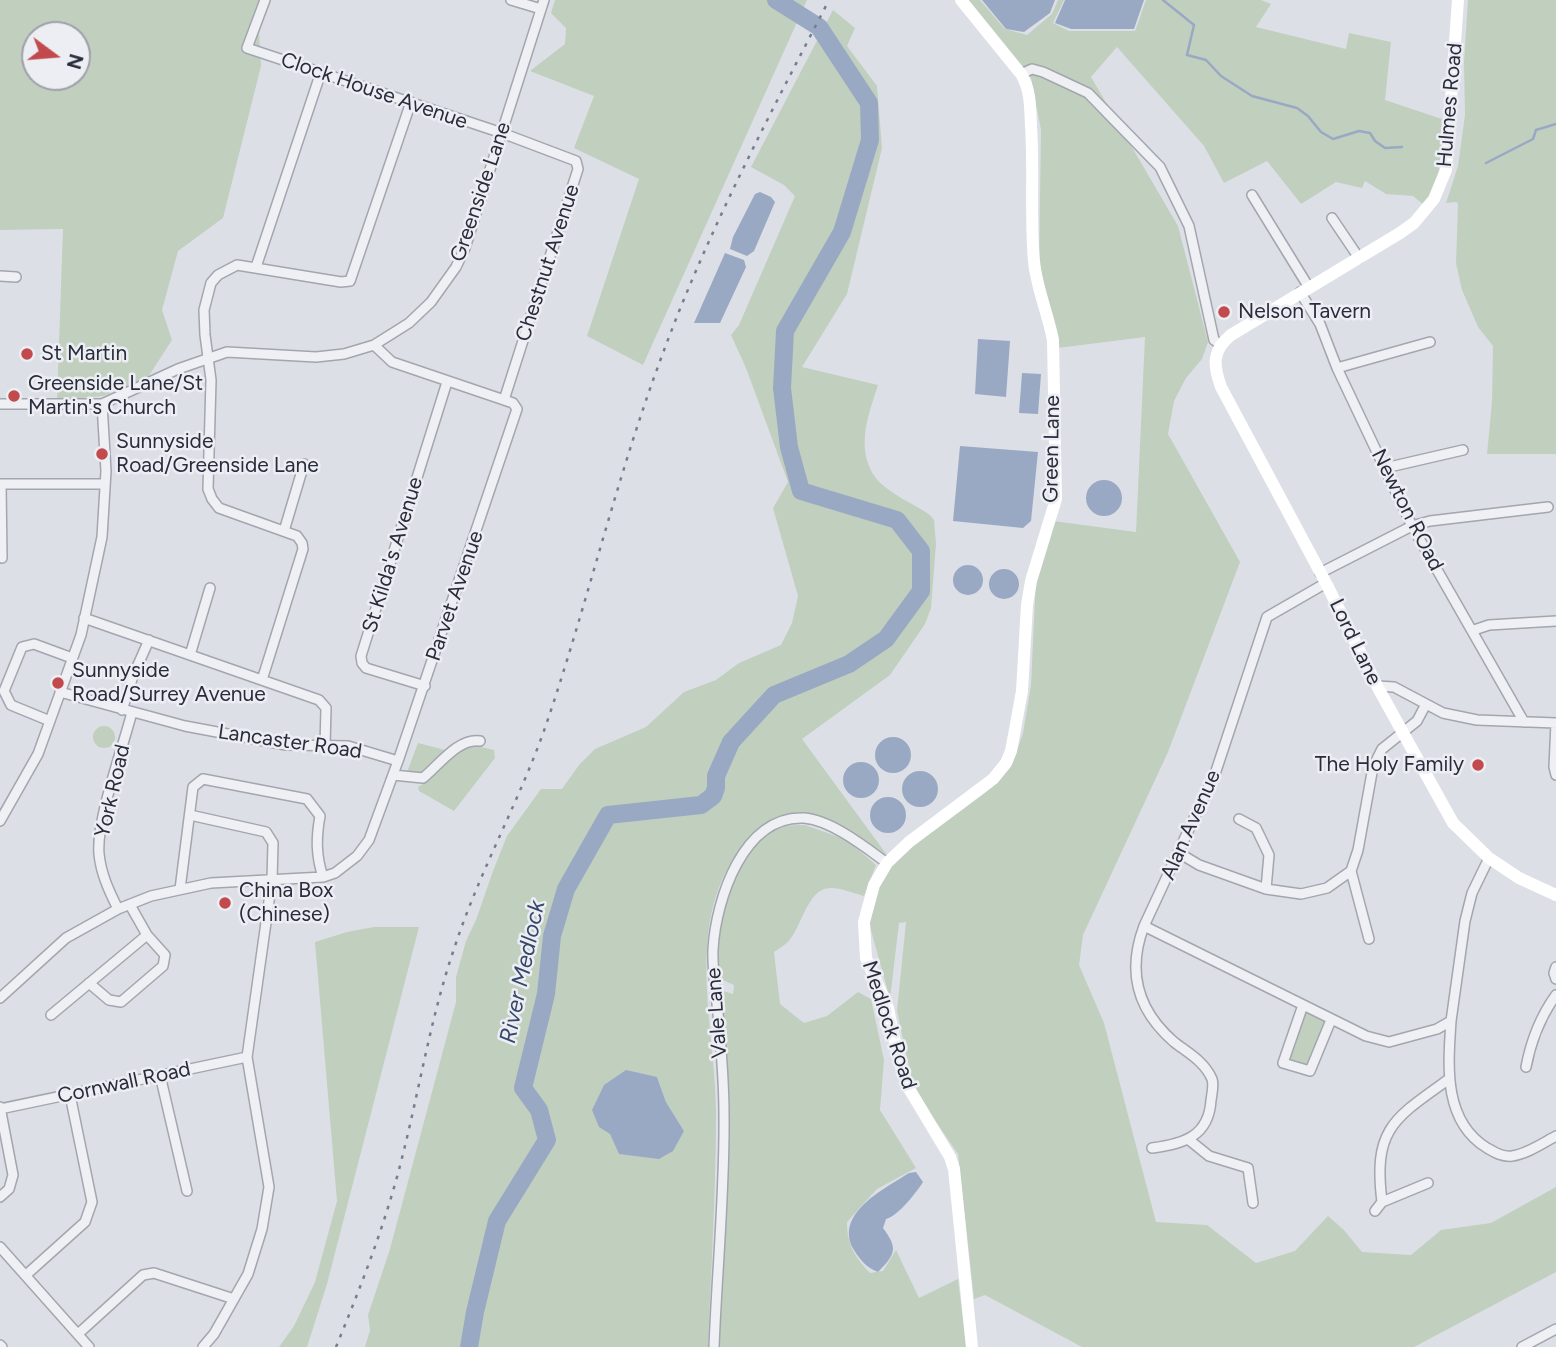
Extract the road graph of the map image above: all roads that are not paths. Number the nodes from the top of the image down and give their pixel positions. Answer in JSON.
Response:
{"nodes":[{"id":1,"x":265,"y":0,"type":"edge"},
{"id":2,"x":511,"y":0,"type":"edge"},
{"id":3,"x":961,"y":0,"type":"edge"},
{"id":4,"x":1458,"y":0,"type":"edge"},
{"id":5,"x":542,"y":5,"type":"edge"},
{"id":6,"x":321,"y":72,"type":"junction"},
{"id":7,"x":1021,"y":74,"type":"junction"},
{"id":8,"x":411,"y":102,"type":"junction"},
{"id":9,"x":502,"y":133,"type":"junction"},
{"id":10,"x":1252,"y":195,"type":"dead end"},
{"id":11,"x":1332,"y":218,"type":"dead end"},
{"id":12,"x":1359,"y":258,"type":"junction"},
{"id":13,"x":257,"y":267,"type":"junction"},
{"id":14,"x":0,"y":276,"type":"edge"},
{"id":15,"x":16,"y":277,"type":"dead end"},
{"id":16,"x":1304,"y":289,"type":"junction"},
{"id":17,"x":1430,"y":342,"type":"dead end"},
{"id":18,"x":374,"y":345,"type":"junction"},
{"id":19,"x":1220,"y":345,"type":"junction"},
{"id":20,"x":208,"y":357,"type":"junction"},
{"id":21,"x":1337,"y":368,"type":"junction"},
{"id":22,"x":447,"y":382,"type":"junction"},
{"id":23,"x":504,"y":400,"type":"junction"},
{"id":24,"x":0,"y":404,"type":"edge"},
{"id":25,"x":102,"y":404,"type":"junction"},
{"id":26,"x":1462,"y":450,"type":"dead end"},
{"id":27,"x":304,"y":464,"type":"dead end"},
{"id":28,"x":1385,"y":468,"type":"junction"},
{"id":29,"x":1,"y":484,"type":"edge"},
{"id":30,"x":105,"y":484,"type":"junction"},
{"id":31,"x":1548,"y":507,"type":"dead end"},
{"id":32,"x":1412,"y":526,"type":"junction"},
{"id":33,"x":284,"y":531,"type":"junction"},
{"id":34,"x":2,"y":558,"type":"dead end"},
{"id":35,"x":1323,"y":578,"type":"junction"},
{"id":36,"x":210,"y":588,"type":"dead end"},
{"id":37,"x":84,"y":618,"type":"junction"},
{"id":38,"x":1556,"y":621,"type":"edge"},
{"id":39,"x":1474,"y":630,"type":"junction"},
{"id":40,"x":149,"y":640,"type":"junction"},
{"id":41,"x":190,"y":655,"type":"junction"},
{"id":42,"x":72,"y":658,"type":"junction"},
{"id":43,"x":262,"y":680,"type":"junction"},
{"id":44,"x":425,"y":686,"type":"junction"},
{"id":45,"x":1377,"y":686,"type":"junction"},
{"id":46,"x":60,"y":692,"type":"junction"},
{"id":47,"x":1426,"y":704,"type":"junction"},
{"id":48,"x":127,"y":711,"type":"junction"},
{"id":49,"x":50,"y":721,"type":"junction"},
{"id":50,"x":1524,"y":722,"type":"junction"},
{"id":51,"x":1556,"y":723,"type":"edge"},
{"id":52,"x":1402,"y":732,"type":"junction"},
{"id":53,"x":480,"y":741,"type":"dead end"},
{"id":54,"x":325,"y":746,"type":"junction"},
{"id":55,"x":398,"y":761,"type":"junction"},
{"id":56,"x":393,"y":775,"type":"junction"},
{"id":57,"x":1556,"y":775,"type":"edge"},
{"id":58,"x":190,"y":815,"type":"junction"},
{"id":59,"x":1239,"y":819,"type":"dead end"},
{"id":60,"x":0,"y":821,"type":"edge"},
{"id":61,"x":1179,"y":853,"type":"junction"},
{"id":62,"x":1489,"y":858,"type":"junction"},
{"id":63,"x":887,"y":863,"type":"junction"},
{"id":64,"x":1351,"y":871,"type":"junction"},
{"id":65,"x":323,"y":877,"type":"junction"},
{"id":66,"x":272,"y":880,"type":"junction"},
{"id":67,"x":180,"y":889,"type":"junction"},
{"id":68,"x":1266,"y":889,"type":"junction"},
{"id":69,"x":1556,"y":895,"type":"edge"},
{"id":70,"x":130,"y":905,"type":"junction"},
{"id":71,"x":118,"y":909,"type":"junction"},
{"id":72,"x":1144,"y":926,"type":"junction"},
{"id":73,"x":147,"y":935,"type":"junction"},
{"id":74,"x":1370,"y":939,"type":"dead end"},
{"id":75,"x":1556,"y":967,"type":"edge"},
{"id":76,"x":1556,"y":979,"type":"edge"},
{"id":77,"x":89,"y":983,"type":"junction"},
{"id":78,"x":1556,"y":995,"type":"edge"},
{"id":79,"x":0,"y":998,"type":"edge"},
{"id":80,"x":1303,"y":1006,"type":"junction"},
{"id":81,"x":51,"y":1015,"type":"dead end"},
{"id":82,"x":1331,"y":1020,"type":"junction"},
{"id":83,"x":1451,"y":1021,"type":"junction"},
{"id":84,"x":247,"y":1057,"type":"junction"},
{"id":85,"x":1526,"y":1067,"type":"dead end"},
{"id":86,"x":160,"y":1075,"type":"junction"},
{"id":87,"x":1448,"y":1079,"type":"junction"},
{"id":88,"x":70,"y":1095,"type":"junction"},
{"id":89,"x":0,"y":1109,"type":"edge"},
{"id":90,"x":1556,"y":1136,"type":"edge"},
{"id":91,"x":1188,"y":1139,"type":"junction"},
{"id":92,"x":1152,"y":1148,"type":"dead end"},
{"id":93,"x":1428,"y":1183,"type":"dead end"},
{"id":94,"x":187,"y":1191,"type":"dead end"},
{"id":95,"x":0,"y":1196,"type":"edge"},
{"id":96,"x":1382,"y":1202,"type":"junction"},
{"id":97,"x":1253,"y":1203,"type":"dead end"},
{"id":98,"x":1375,"y":1211,"type":"dead end"},
{"id":99,"x":0,"y":1247,"type":"edge"},
{"id":100,"x":26,"y":1275,"type":"junction"},
{"id":101,"x":234,"y":1299,"type":"junction"},
{"id":102,"x":1556,"y":1329,"type":"edge"},
{"id":103,"x":78,"y":1334,"type":"junction"},
{"id":104,"x":1526,"y":1346,"type":"edge"},
{"id":105,"x":89,"y":1347,"type":"edge"},
{"id":106,"x":203,"y":1347,"type":"edge"},
{"id":107,"x":714,"y":1347,"type":"edge"},
{"id":108,"x":972,"y":1347,"type":"edge"}],
"edges":[{"from":1,"to":6,"type":"street","name":"Clock House Avenue"},
{"from":2,"to":5,"type":"street"},
{"from":3,"to":7,"type":"street","name":"Green Lane"},
{"from":4,"to":12,"type":"street","name":"Hulmes Road"},
{"from":5,"to":9,"type":"street","name":"Greenside Lane"},
{"from":6,"to":8,"type":"street","name":"Clock House Avenue"},
{"from":6,"to":13,"type":"street"},
{"from":7,"to":19,"type":"street"},
{"from":7,"to":63,"type":"street","name":"Green Lane"},
{"from":8,"to":9,"type":"street","name":"Clock House Avenue"},
{"from":8,"to":13,"type":"street"},
{"from":9,"to":18,"type":"street","name":"Greenside Lane"},
{"from":9,"to":23,"type":"street","name":"Chestnut Avenue"},
{"from":10,"to":16,"type":"street","name":"Newton ROad"},
{"from":11,"to":12,"type":"street"},
{"from":12,"to":16,"type":"street","name":"Hulmes Road"},
{"from":13,"to":20,"type":"street"},
{"from":14,"to":15,"type":"street"},
{"from":16,"to":19,"type":"street","name":"Hulmes Road"},
{"from":16,"to":21,"type":"street","name":"Newton ROad"},
{"from":17,"to":21,"type":"street"},
{"from":18,"to":20,"type":"street","name":"Greenside Lane"},
{"from":18,"to":22,"type":"street"},
{"from":19,"to":35,"type":"street","name":"Lord Lane"},
{"from":20,"to":25,"type":"street","name":"Greenside Lane"},
{"from":20,"to":33,"type":"street"},
{"from":21,"to":28,"type":"street","name":"Newton ROad"},
{"from":22,"to":23,"type":"street"},
{"from":22,"to":44,"type":"street","name":"St Kilda's Avenue"},
{"from":23,"to":44,"type":"street","name":"Parvet Avenue"},
{"from":24,"to":25,"type":"street","name":"Greenside Lane"},
{"from":25,"to":30,"type":"street"},
{"from":26,"to":28,"type":"street"},
{"from":27,"to":33,"type":"street"},
{"from":28,"to":32,"type":"street","name":"Newton ROad"},
{"from":29,"to":30,"type":"street"},
{"from":29,"to":34,"type":"street"},
{"from":30,"to":37,"type":"street"},
{"from":31,"to":32,"type":"street","name":"Alan Avenue"},
{"from":32,"to":35,"type":"street","name":"Alan Avenue"},
{"from":32,"to":39,"type":"street","name":"Newton ROad"},
{"from":33,"to":43,"type":"street"},
{"from":35,"to":45,"type":"street","name":"Lord Lane"},
{"from":35,"to":61,"type":"street","name":"Alan Avenue"},
{"from":36,"to":41,"type":"street"},
{"from":37,"to":40,"type":"street"},
{"from":37,"to":42,"type":"street"},
{"from":38,"to":39,"type":"street"},
{"from":39,"to":50,"type":"street","name":"Newton ROad"},
{"from":40,"to":41,"type":"street"},
{"from":40,"to":48,"type":"street","name":"York Road"},
{"from":41,"to":43,"type":"street"},
{"from":42,"to":46,"type":"street"},
{"from":42,"to":49,"type":"street"},
{"from":43,"to":54,"type":"street"},
{"from":44,"to":55,"type":"street","name":"Parvet Avenue"},
{"from":45,"to":47,"type":"street"},
{"from":45,"to":52,"type":"street","name":"Lord Lane"},
{"from":46,"to":48,"type":"street","name":"Lancaster Road"},
{"from":46,"to":49,"type":"street"},
{"from":47,"to":50,"type":"street"},
{"from":47,"to":52,"type":"street"},
{"from":48,"to":54,"type":"street","name":"Lancaster Road"},
{"from":48,"to":71,"type":"street","name":"York Road"},
{"from":49,"to":60,"type":"street"},
{"from":50,"to":51,"type":"street"},
{"from":51,"to":57,"type":"street"},
{"from":52,"to":62,"type":"street","name":"Lord Lane"},
{"from":52,"to":64,"type":"street"},
{"from":53,"to":56,"type":"street"},
{"from":54,"to":55,"type":"street","name":"Lancaster Road"},
{"from":55,"to":56,"type":"street","name":"Parvet Avenue"},
{"from":56,"to":65,"type":"street","name":"Parvet Avenue"},
{"from":58,"to":65,"type":"street"},
{"from":58,"to":66,"type":"street"},
{"from":58,"to":67,"type":"street"},
{"from":59,"to":68,"type":"street"},
{"from":61,"to":68,"type":"street"},
{"from":61,"to":72,"type":"street","name":"Alan Avenue"},
{"from":62,"to":69,"type":"street","name":"Lord Lane"},
{"from":62,"to":83,"type":"street"},
{"from":63,"to":107,"type":"street","name":"Vale Lane"},
{"from":63,"to":108,"type":"street","name":"Medlock Road"},
{"from":64,"to":68,"type":"street"},
{"from":64,"to":74,"type":"street"},
{"from":65,"to":66,"type":"street"},
{"from":66,"to":67,"type":"street"},
{"from":66,"to":84,"type":"street"},
{"from":67,"to":70,"type":"street"},
{"from":70,"to":71,"type":"street"},
{"from":70,"to":73,"type":"street"},
{"from":71,"to":79,"type":"street"},
{"from":72,"to":80,"type":"street"},
{"from":72,"to":91,"type":"street","name":"Alan Avenue"},
{"from":73,"to":77,"type":"street"},
{"from":73,"to":77,"type":"street"},
{"from":75,"to":76,"type":"street"},
{"from":77,"to":81,"type":"street"},
{"from":78,"to":85,"type":"street"},
{"from":80,"to":82,"type":"street"},
{"from":80,"to":82,"type":"street"},
{"from":82,"to":83,"type":"street"},
{"from":83,"to":87,"type":"street"},
{"from":84,"to":86,"type":"street","name":"Cornwall Road"},
{"from":84,"to":101,"type":"street"},
{"from":86,"to":88,"type":"street","name":"Cornwall Road"},
{"from":86,"to":94,"type":"street"},
{"from":87,"to":90,"type":"street"},
{"from":87,"to":96,"type":"street"},
{"from":88,"to":89,"type":"street","name":"Cornwall Road"},
{"from":88,"to":100,"type":"street"},
{"from":89,"to":95,"type":"street"},
{"from":91,"to":92,"type":"street"},
{"from":91,"to":97,"type":"street"},
{"from":93,"to":96,"type":"street"},
{"from":96,"to":98,"type":"street"},
{"from":99,"to":100,"type":"street"},
{"from":100,"to":103,"type":"street"},
{"from":101,"to":103,"type":"street"},
{"from":101,"to":106,"type":"street"},
{"from":102,"to":104,"type":"street"},
{"from":103,"to":105,"type":"street"}]}
